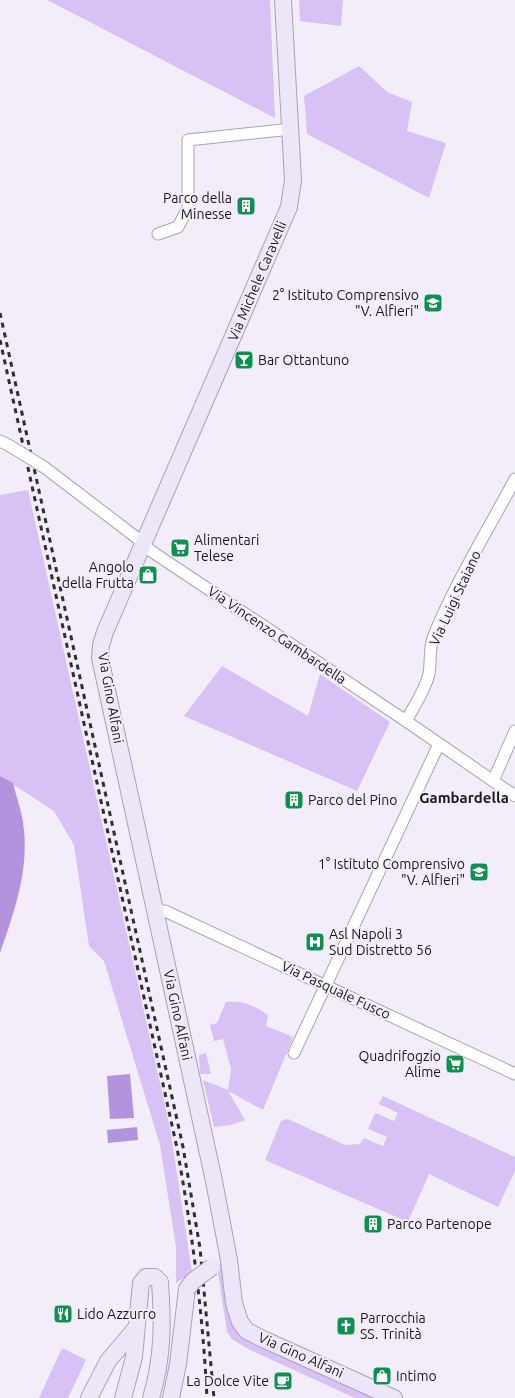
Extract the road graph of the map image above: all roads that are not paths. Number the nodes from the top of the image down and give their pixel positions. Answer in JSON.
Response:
{"nodes":[{"id":1,"x":283,"y":0,"type":"edge"},
{"id":2,"x":291,"y":129,"type":"junction"},
{"id":3,"x":158,"y":234,"type":"dead end"},
{"id":4,"x":5,"y":444,"type":"edge"},
{"id":5,"x":515,"y":479,"type":"edge"},
{"id":6,"x":143,"y":545,"type":"junction"},
{"id":7,"x":406,"y":721,"type":"junction"},
{"id":8,"x":515,"y":731,"type":"edge"},
{"id":9,"x":439,"y":744,"type":"junction"},
{"id":10,"x":493,"y":781,"type":"junction"},
{"id":11,"x":515,"y":796,"type":"edge"},
{"id":12,"x":155,"y":911,"type":"junction"},
{"id":13,"x":326,"y":985,"type":"junction"},
{"id":14,"x":294,"y":1053,"type":"dead end"},
{"id":15,"x":515,"y":1074,"type":"edge"},
{"id":16,"x":229,"y":1260,"type":"junction"},
{"id":17,"x":136,"y":1328,"type":"junction"},
{"id":18,"x":90,"y":1398,"type":"edge"},
{"id":19,"x":123,"y":1398,"type":"edge"},
{"id":20,"x":152,"y":1398,"type":"edge"},
{"id":21,"x":171,"y":1398,"type":"edge"},
{"id":22,"x":394,"y":1398,"type":"edge"}],
"edges":[{"from":1,"to":2,"type":"street","name":"Via Michele Caravelli"},
{"from":2,"to":3,"type":"street"},
{"from":2,"to":6,"type":"street","name":"Via Michele Caravelli"},
{"from":4,"to":6,"type":"street","name":"Via Vincenzo Gambardella","bridge":true},
{"from":5,"to":7,"type":"street","name":"Via Luigi Staiano"},
{"from":6,"to":7,"type":"street","name":"Via Vincenzo Gambardella"},
{"from":6,"to":12,"type":"street","name":"Via Gino Alfani"},
{"from":7,"to":9,"type":"street","name":"Via Vincenzo Gambardella"},
{"from":8,"to":10,"type":"street"},
{"from":9,"to":10,"type":"street","name":"Via Vincenzo Gambardella"},
{"from":9,"to":13,"type":"street"},
{"from":10,"to":11,"type":"street","name":"Via Vincenzo Gambardella"},
{"from":12,"to":13,"type":"street","name":"Via Pasquale Fusco"},
{"from":12,"to":16,"type":"street","name":"Via Gino Alfani"},
{"from":13,"to":14,"type":"street"},
{"from":13,"to":15,"type":"street","name":"Via Pasquale Fusco"},
{"from":16,"to":21,"type":"street","bridge":true},
{"from":16,"to":22,"type":"street","name":"Via Gino Alfani"},
{"from":17,"to":18,"type":"street"},
{"from":17,"to":19,"type":"street"},
{"from":17,"to":20,"type":"street"}]}
